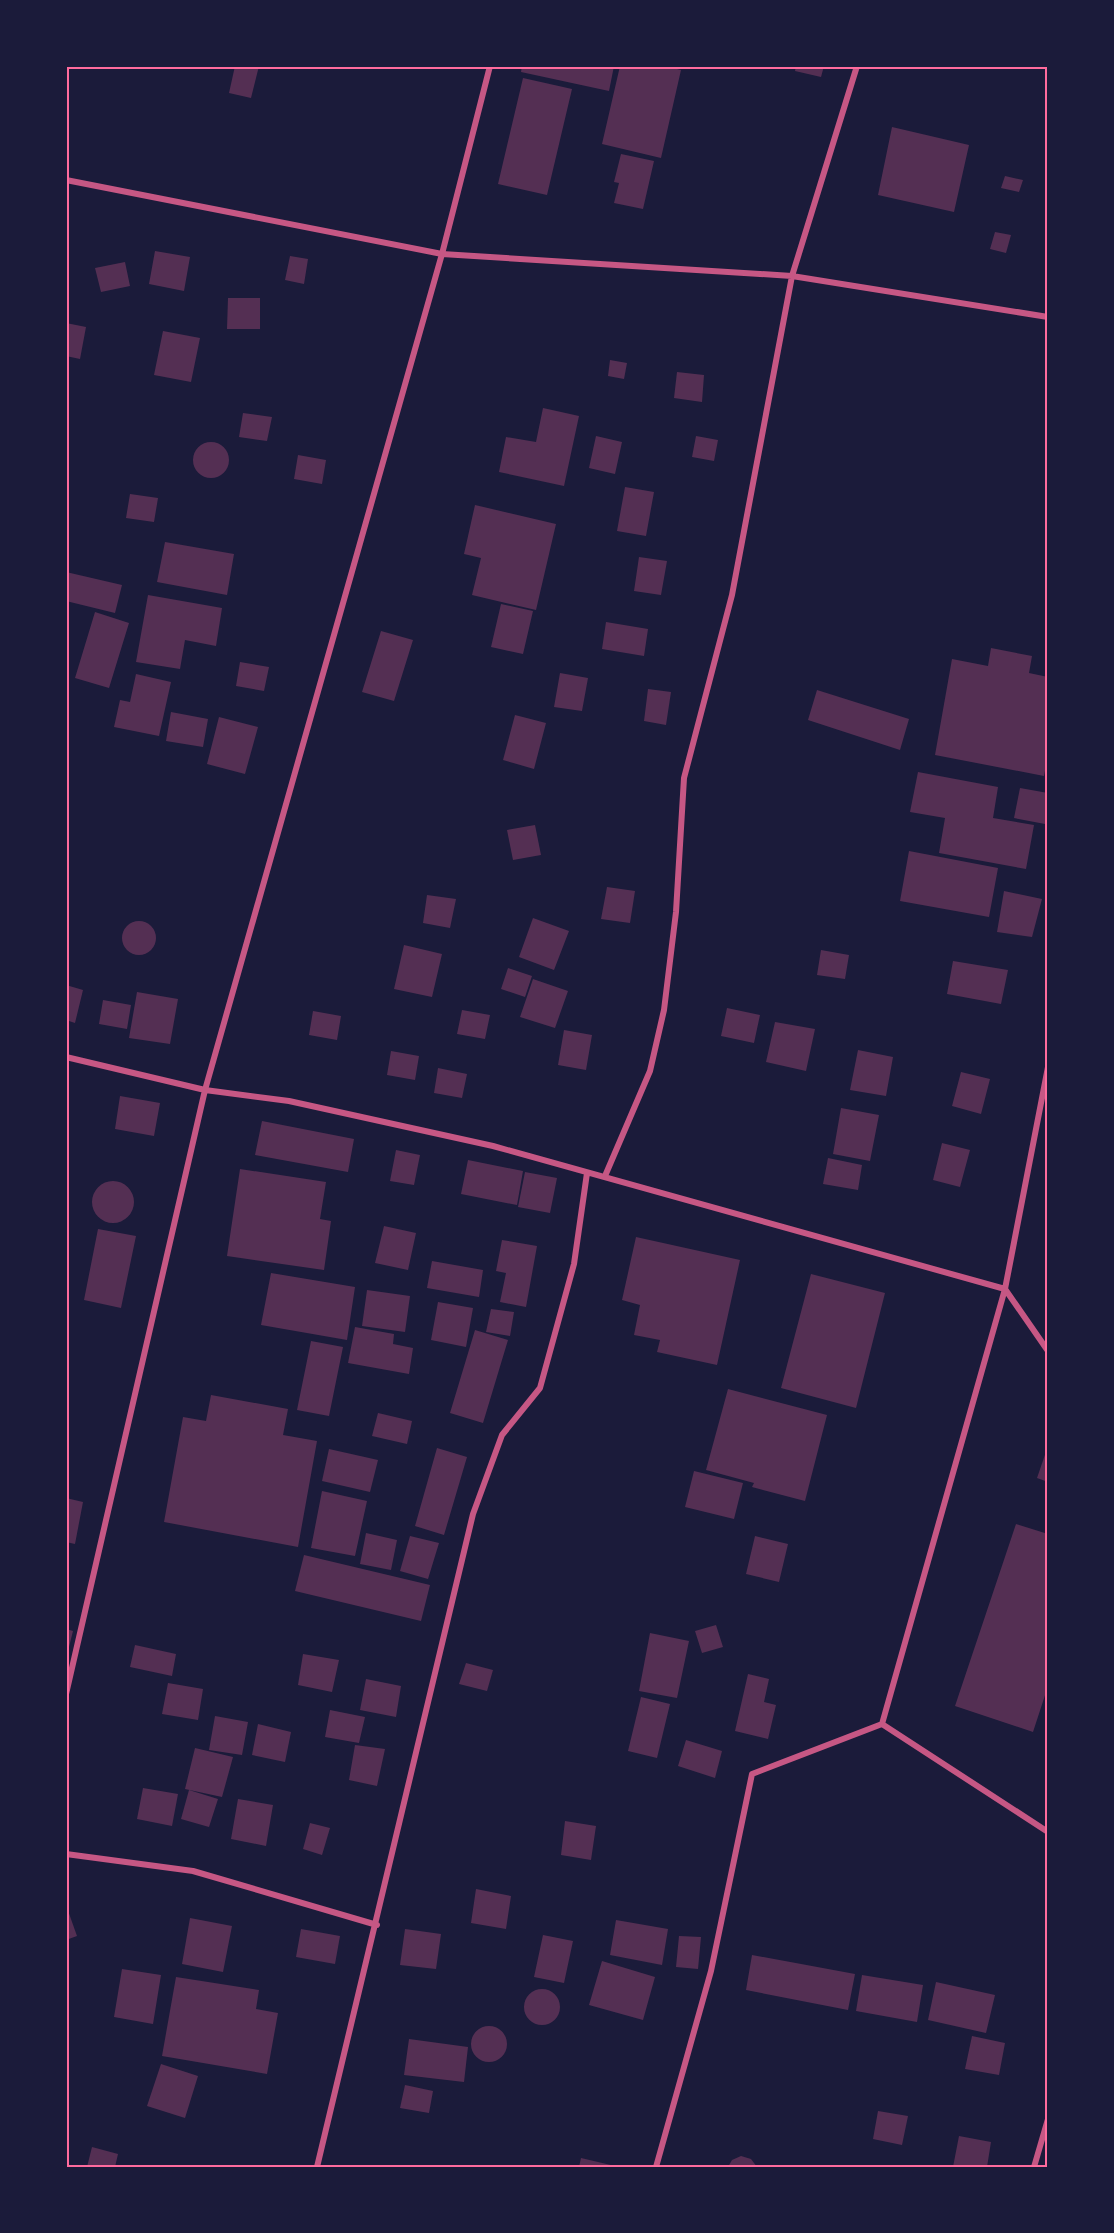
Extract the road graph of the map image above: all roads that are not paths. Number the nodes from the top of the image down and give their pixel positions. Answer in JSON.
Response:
{"nodes":[{"id":1,"x":490,"y":66,"type":"edge"},
{"id":2,"x":857,"y":66,"type":"edge"},
{"id":3,"x":66,"y":180,"type":"edge"},
{"id":4,"x":442,"y":254,"type":"junction"},
{"id":5,"x":792,"y":276,"type":"junction"},
{"id":6,"x":1048,"y":317,"type":"edge"},
{"id":7,"x":66,"y":1057,"type":"edge"},
{"id":8,"x":1048,"y":1067,"type":"edge"},
{"id":9,"x":205,"y":1090,"type":"junction"},
{"id":10,"x":587,"y":1173,"type":"junction"},
{"id":11,"x":605,"y":1176,"type":"junction"},
{"id":12,"x":1005,"y":1289,"type":"junction"},
{"id":13,"x":1048,"y":1351,"type":"edge"},
{"id":14,"x":66,"y":1694,"type":"edge"},
{"id":15,"x":882,"y":1724,"type":"junction"},
{"id":16,"x":1048,"y":1832,"type":"edge"},
{"id":17,"x":66,"y":1854,"type":"edge"},
{"id":18,"x":377,"y":1925,"type":"junction"},
{"id":19,"x":1048,"y":2119,"type":"edge"},
{"id":20,"x":317,"y":2167,"type":"edge"},
{"id":21,"x":656,"y":2167,"type":"edge"},
{"id":22,"x":1034,"y":2167,"type":"edge"}],
"edges":[{"from":1,"to":4,"type":"street"},
{"from":2,"to":5,"type":"street"},
{"from":3,"to":4,"type":"street"},
{"from":4,"to":5,"type":"street"},
{"from":4,"to":9,"type":"street"},
{"from":5,"to":6,"type":"street"},
{"from":5,"to":11,"type":"street"},
{"from":7,"to":9,"type":"street"},
{"from":8,"to":12,"type":"street"},
{"from":9,"to":10,"type":"street"},
{"from":9,"to":14,"type":"street"},
{"from":10,"to":11,"type":"street"},
{"from":10,"to":18,"type":"street"},
{"from":11,"to":12,"type":"street"},
{"from":12,"to":13,"type":"street"},
{"from":12,"to":15,"type":"street"},
{"from":15,"to":16,"type":"street"},
{"from":15,"to":21,"type":"street"},
{"from":17,"to":18,"type":"street"},
{"from":18,"to":20,"type":"street"},
{"from":19,"to":22,"type":"street"}]}
